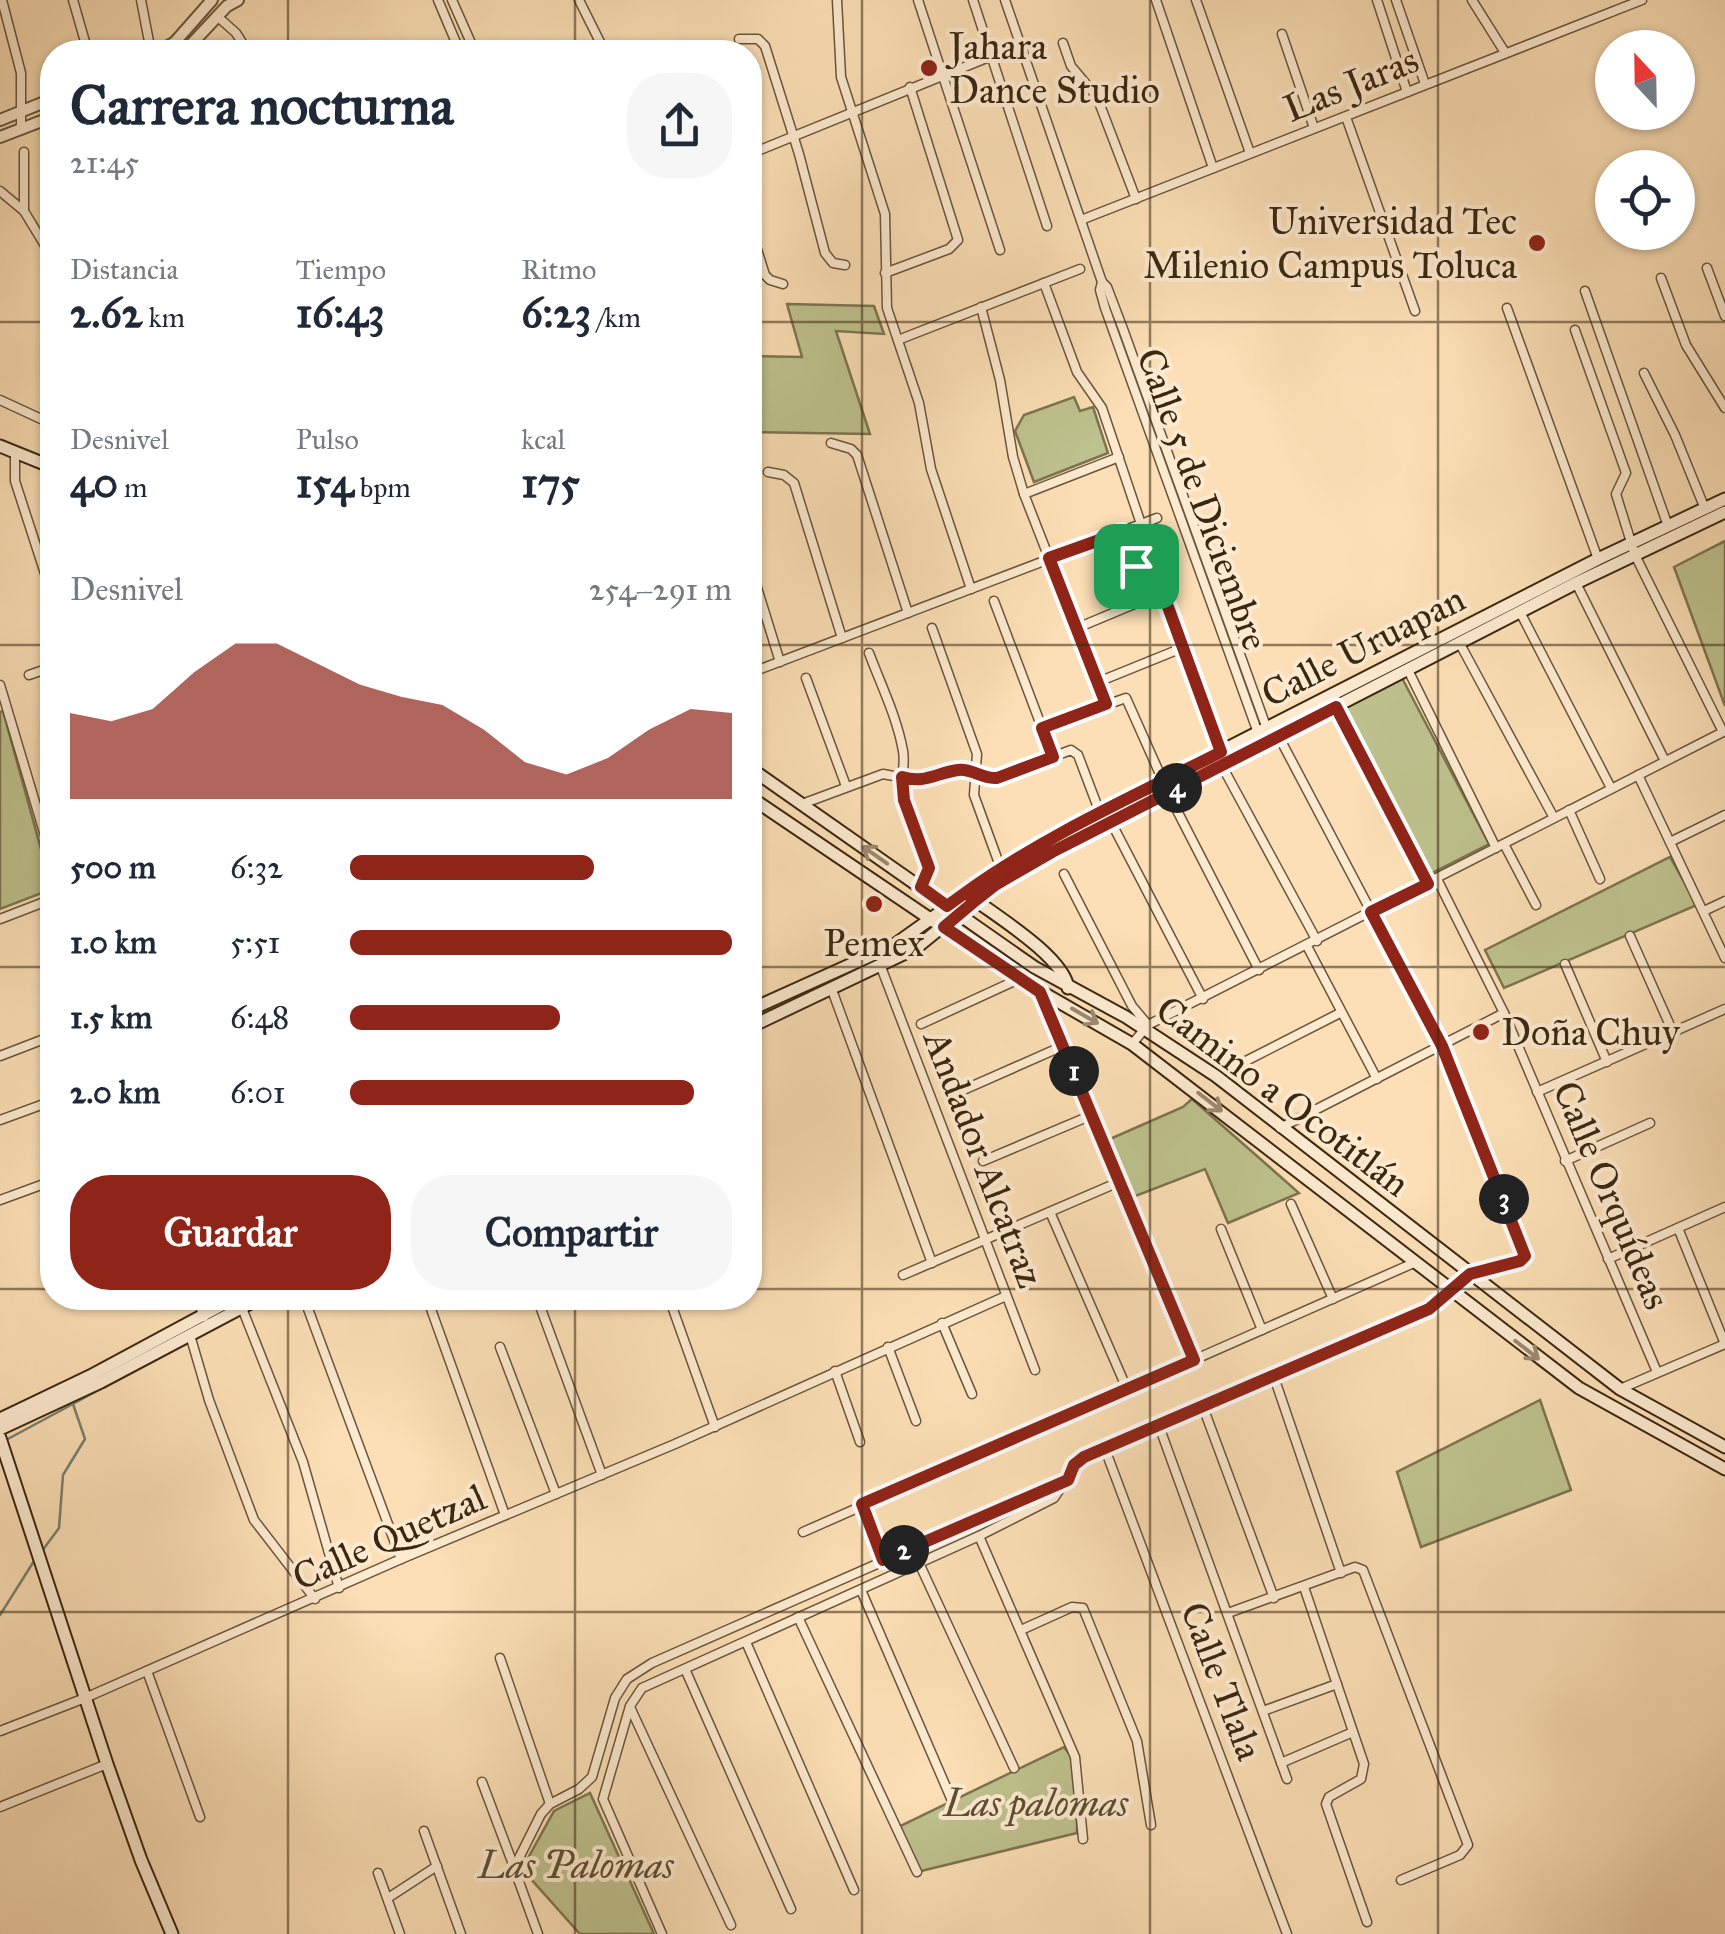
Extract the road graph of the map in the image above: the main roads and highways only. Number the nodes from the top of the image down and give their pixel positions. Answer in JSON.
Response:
{"nodes":[{"id":1,"x":0,"y":446,"type":"edge"},
{"id":2,"x":40,"y":462,"type":"edge"},
{"id":3,"x":1725,"y":499,"type":"edge"},
{"id":4,"x":1725,"y":512,"type":"edge"},
{"id":5,"x":1632,"y":549,"type":"junction"},
{"id":6,"x":762,"y":776,"type":"edge"},
{"id":7,"x":1166,"y":787,"type":"junction"},
{"id":8,"x":762,"y":805,"type":"edge"},
{"id":9,"x":970,"y":897,"type":"junction"},
{"id":10,"x":952,"y":911,"type":"junction"},
{"id":11,"x":931,"y":918,"type":"junction"},
{"id":12,"x":944,"y":927,"type":"junction"},
{"id":13,"x":1068,"y":988,"type":"junction"},
{"id":14,"x":762,"y":1005,"type":"edge"},
{"id":15,"x":762,"y":1022,"type":"edge"},
{"id":16,"x":224,"y":1310,"type":"edge"},
{"id":17,"x":206,"y":1320,"type":"junction"},
{"id":18,"x":0,"y":1419,"type":"edge"},
{"id":19,"x":0,"y":1429,"type":"edge"},
{"id":20,"x":0,"y":1438,"type":"edge"},
{"id":21,"x":1725,"y":1448,"type":"edge"},
{"id":22,"x":1725,"y":1469,"type":"edge"},
{"id":23,"x":172,"y":1934,"type":"edge"}],
"edges":[{"from":1,"to":2,"type":"main road"},
{"from":3,"to":5,"type":"main road","name":"Calle Uruapan"},
{"from":4,"to":5,"type":"main road","name":"Calle Uruapan"},
{"from":5,"to":7,"type":"main road","name":"Calle Uruapan"},
{"from":5,"to":7,"type":"main road","name":"Calle Uruapan"},
{"from":10,"to":6,"type":"main road","name":"Camino a Ocotitlán","one_way":true},
{"from":7,"to":9,"type":"main road","name":"Calle Uruapan"},
{"from":7,"to":9,"type":"main road","name":"Calle Uruapan"},
{"from":8,"to":11,"type":"main road","name":"Camino a Ocotitlán"},
{"from":9,"to":10,"type":"main road","name":"Calle Uruapan"},
{"from":9,"to":13,"type":"main road"},
{"from":10,"to":11,"type":"main road","name":"Calle Uruapan"},
{"from":10,"to":12,"type":"main road","name":"Calle Uruapan"},
{"from":10,"to":13,"type":"main road","name":"Camino a Ocotitlán"},
{"from":11,"to":12,"type":"main road","name":"Camino a Ocotitlán"},
{"from":11,"to":14,"type":"main road","name":"Calle Uruapan"},
{"from":12,"to":15,"type":"main road","name":"Calle Uruapan"},
{"from":12,"to":22,"type":"main road","name":"Camino a Ocotitlán","one_way":true},
{"from":13,"to":21,"type":"main road","name":"Camino a Ocotitlán"},
{"from":16,"to":17,"type":"main road"},
{"from":17,"to":18,"type":"main road"},
{"from":17,"to":19,"type":"main road"},
{"from":20,"to":23,"type":"main road"}]}
